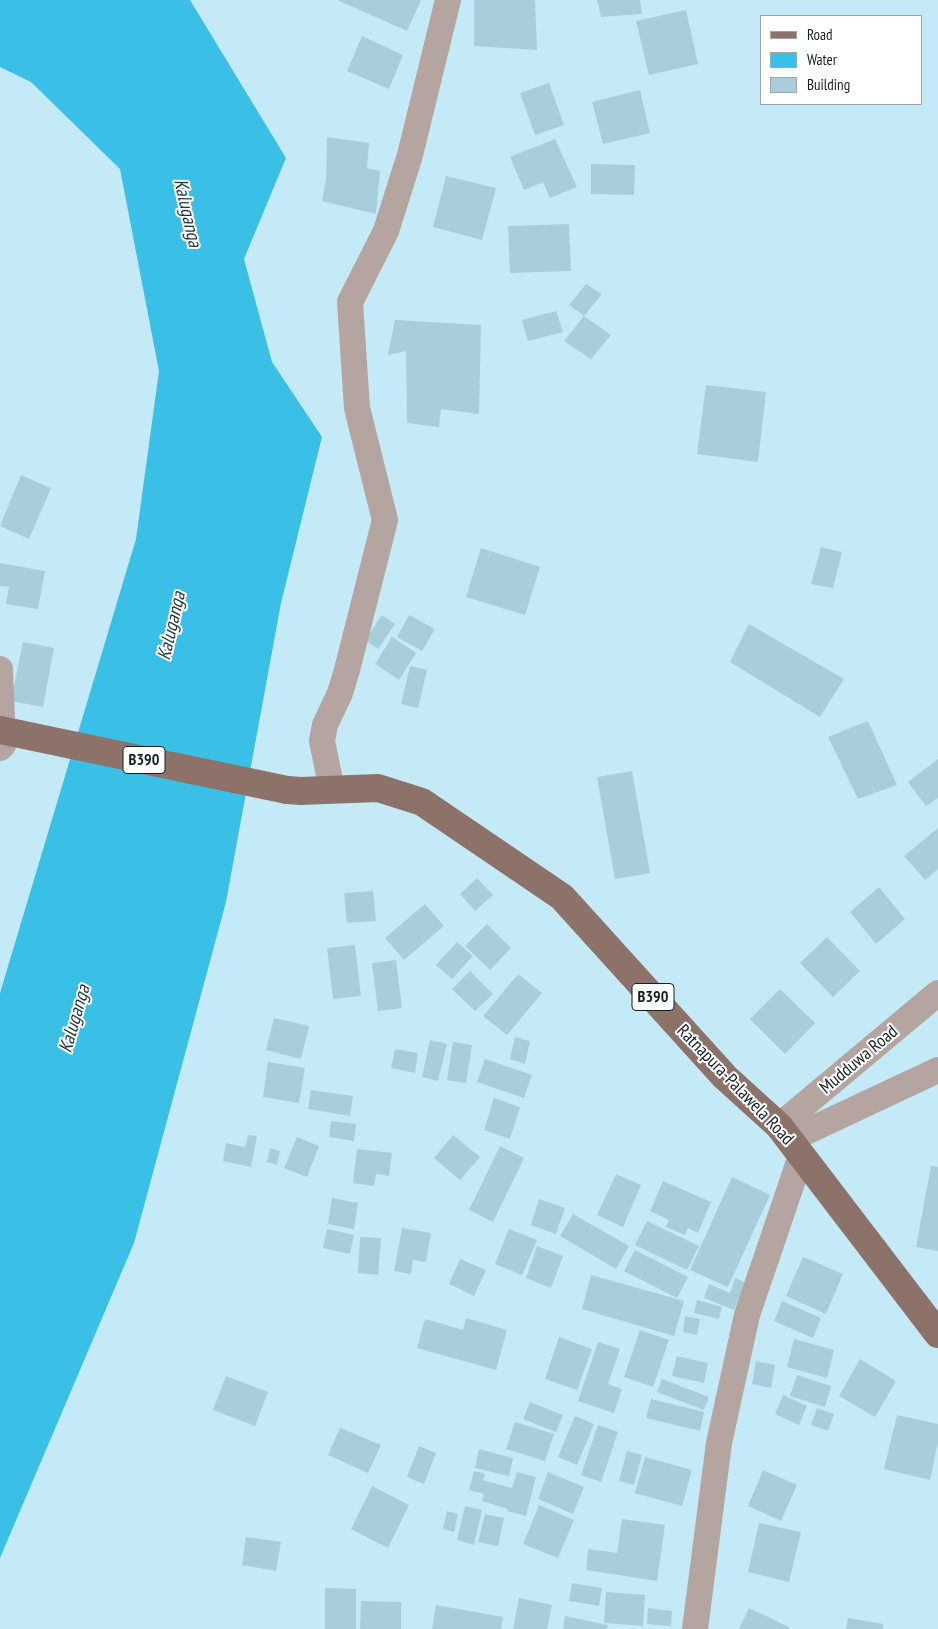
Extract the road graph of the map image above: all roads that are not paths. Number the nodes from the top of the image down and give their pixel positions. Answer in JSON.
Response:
{"nodes":[{"id":1,"x":448,"y":0,"type":"edge"},
{"id":2,"x":0,"y":669,"type":"edge"},
{"id":3,"x":0,"y":730,"type":"edge"},
{"id":4,"x":0,"y":748,"type":"edge"},
{"id":5,"x":332,"y":790,"type":"junction"},
{"id":6,"x":938,"y":993,"type":"edge"},
{"id":7,"x":938,"y":1070,"type":"edge"},
{"id":8,"x":790,"y":1140,"type":"junction"},
{"id":9,"x":938,"y":1334,"type":"edge"},
{"id":10,"x":695,"y":1629,"type":"edge"}],
"edges":[{"from":1,"to":5,"type":"street"},
{"from":2,"to":4,"type":"street"},
{"from":3,"to":5,"type":"main road","name":"Ratnapura-Palawela Road","number":"B390","bridge":true},
{"from":5,"to":8,"type":"main road","name":"Ratnapura-Palawela Road","number":"B390"},
{"from":6,"to":8,"type":"street","name":"Mudduwa Road"},
{"from":7,"to":8,"type":"street"},
{"from":8,"to":9,"type":"main road","name":"Ratnapura-Palawela Road","number":"B390"},
{"from":8,"to":10,"type":"street"}]}
